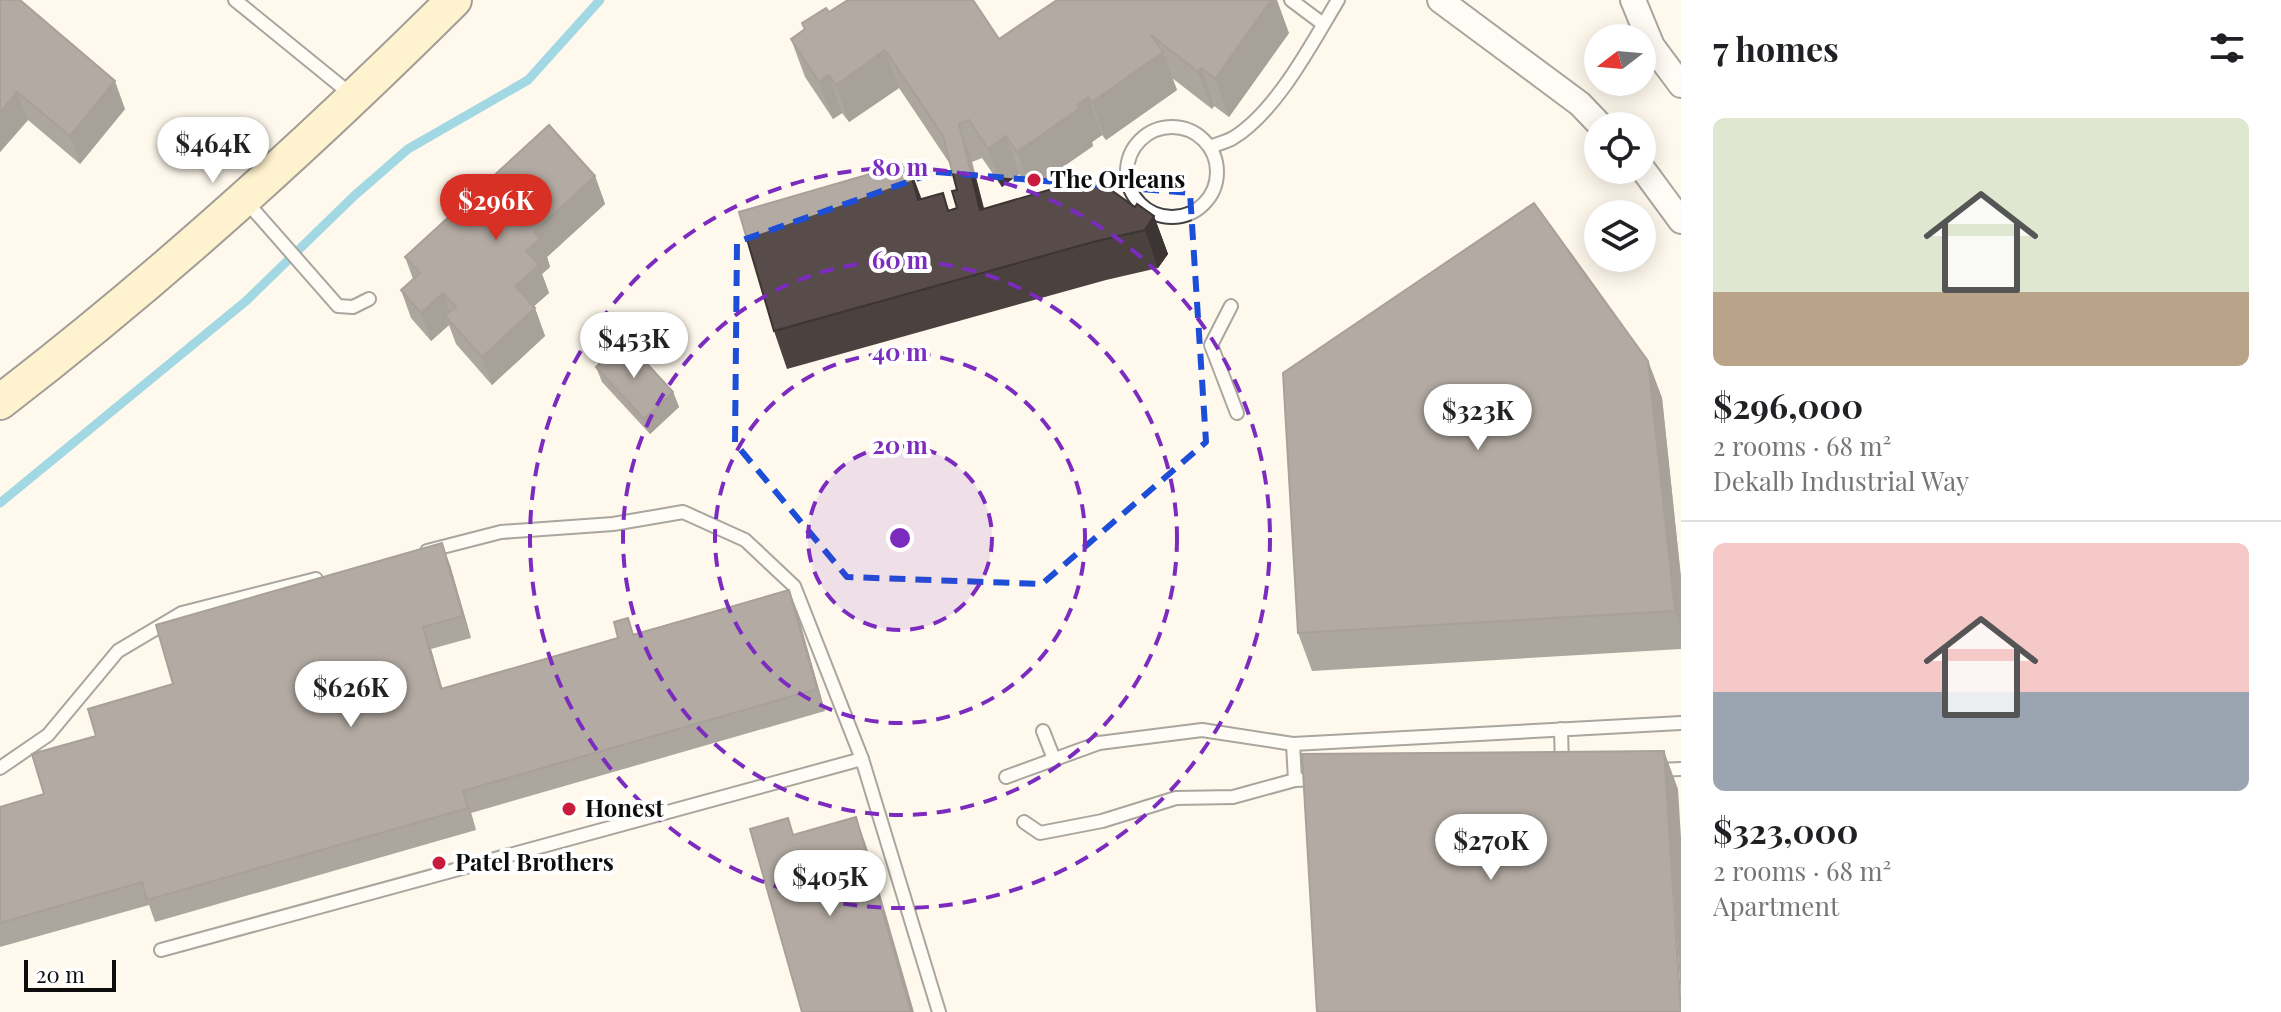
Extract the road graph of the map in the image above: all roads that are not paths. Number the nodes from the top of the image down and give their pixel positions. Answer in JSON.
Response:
{"nodes":[{"id":1,"x":235,"y":0,"type":"edge"},
{"id":2,"x":454,"y":0,"type":"edge"},
{"id":3,"x":1291,"y":0,"type":"edge"},
{"id":4,"x":1338,"y":0,"type":"edge"},
{"id":5,"x":1440,"y":0,"type":"edge"},
{"id":6,"x":1633,"y":0,"type":"edge"},
{"id":7,"x":1323,"y":24,"type":"junction"},
{"id":8,"x":1681,"y":85,"type":"edge"},
{"id":9,"x":356,"y":98,"type":"junction"},
{"id":10,"x":1588,"y":112,"type":"edge"},
{"id":11,"x":1210,"y":147,"type":"junction"},
{"id":12,"x":1654,"y":184,"type":"edge"},
{"id":13,"x":243,"y":198,"type":"junction"},
{"id":14,"x":1141,"y":204,"type":"junction"},
{"id":15,"x":1133,"y":216,"type":"edge"},
{"id":16,"x":1681,"y":221,"type":"edge"},
{"id":17,"x":369,"y":299,"type":"dead end"},
{"id":18,"x":1231,"y":306,"type":"dead end"},
{"id":19,"x":0,"y":402,"type":"edge"},
{"id":20,"x":1237,"y":413,"type":"dead end"},
{"id":21,"x":410,"y":555,"type":"edge"},
{"id":22,"x":334,"y":574,"type":"edge"},
{"id":23,"x":1681,"y":723,"type":"edge"},
{"id":24,"x":1561,"y":729,"type":"junction"},
{"id":25,"x":1043,"y":731,"type":"dead end"},
{"id":26,"x":1293,"y":744,"type":"junction"},
{"id":27,"x":862,"y":759,"type":"junction"},
{"id":28,"x":1054,"y":759,"type":"junction"},
{"id":29,"x":0,"y":768,"type":"edge"},
{"id":30,"x":1681,"y":769,"type":"edge"},
{"id":31,"x":1636,"y":770,"type":"edge"},
{"id":32,"x":1577,"y":772,"type":"edge"},
{"id":33,"x":1006,"y":777,"type":"dead end"},
{"id":34,"x":1327,"y":779,"type":"edge"},
{"id":35,"x":1295,"y":780,"type":"junction"},
{"id":36,"x":1024,"y":822,"type":"dead end"},
{"id":37,"x":161,"y":950,"type":"dead end"},
{"id":38,"x":939,"y":1012,"type":"edge"}],
"edges":[{"from":1,"to":9,"type":"lane"},
{"from":2,"to":9,"type":"main road"},
{"from":3,"to":7,"type":"lane"},
{"from":4,"to":7,"type":"lane"},
{"from":5,"to":10,"type":"street"},
{"from":6,"to":8,"type":"street"},
{"from":7,"to":11,"type":"lane"},
{"from":9,"to":13,"type":"main road"},
{"from":11,"to":14,"type":"lane"},
{"from":11,"to":14,"type":"lane"},
{"from":12,"to":16,"type":"street"},
{"from":13,"to":17,"type":"lane"},
{"from":13,"to":19,"type":"main road"},
{"from":14,"to":15,"type":"lane"},
{"from":18,"to":20,"type":"lane"},
{"from":21,"to":27,"type":"lane"},
{"from":22,"to":29,"type":"lane"},
{"from":23,"to":24,"type":"lane"},
{"from":24,"to":26,"type":"lane"},
{"from":24,"to":32,"type":"lane"},
{"from":25,"to":28,"type":"lane"},
{"from":26,"to":28,"type":"lane"},
{"from":26,"to":35,"type":"lane"},
{"from":27,"to":37,"type":"lane"},
{"from":27,"to":38,"type":"lane"},
{"from":28,"to":33,"type":"lane"},
{"from":30,"to":31,"type":"lane"},
{"from":34,"to":35,"type":"lane"},
{"from":35,"to":36,"type":"lane"}]}
